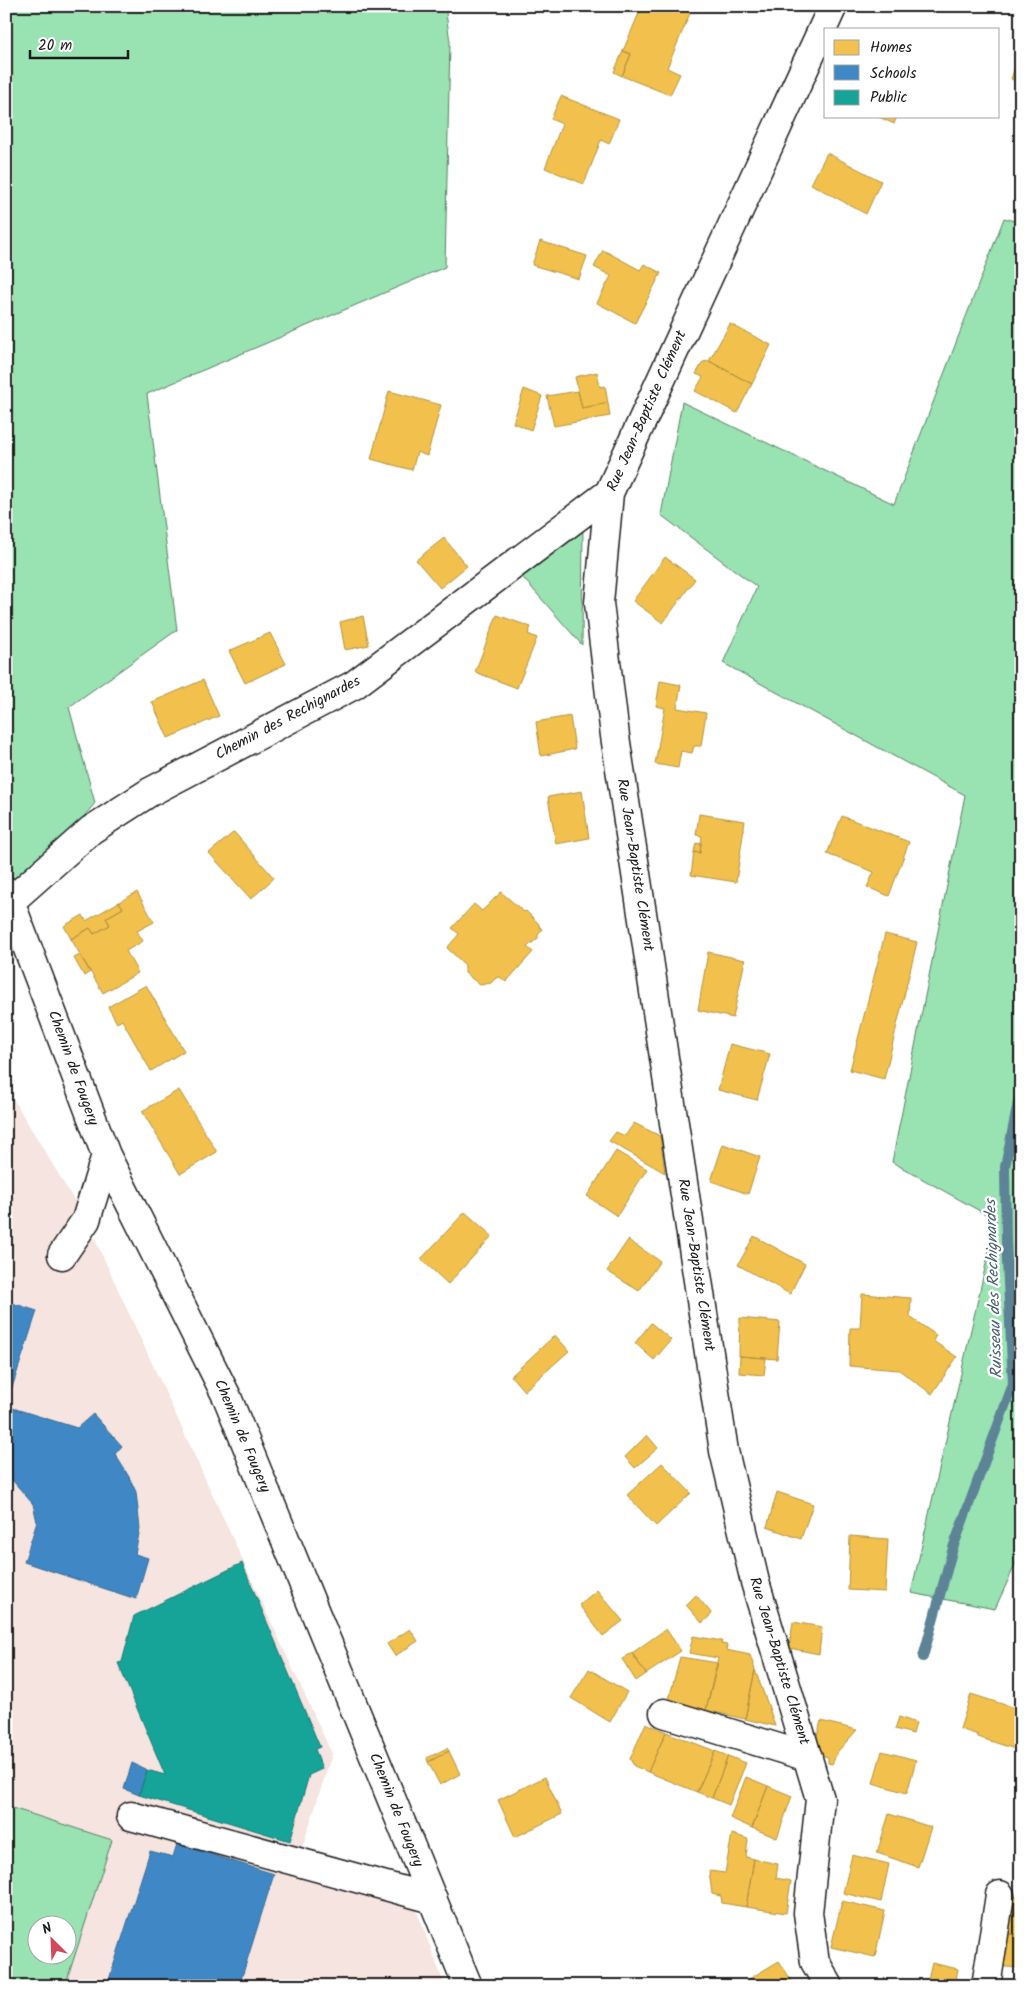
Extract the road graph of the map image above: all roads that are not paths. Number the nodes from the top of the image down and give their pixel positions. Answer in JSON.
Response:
{"nodes":[{"id":1,"x":833,"y":6,"type":"edge"},
{"id":2,"x":609,"y":493,"type":"junction"},
{"id":3,"x":9,"y":896,"type":"edge"},
{"id":4,"x":106,"y":1155,"type":"junction"},
{"id":5,"x":62,"y":1255,"type":"dead end"},
{"id":6,"x":664,"y":1713,"type":"dead end"},
{"id":7,"x":808,"y":1757,"type":"junction"},
{"id":8,"x":131,"y":1816,"type":"dead end"},
{"id":9,"x":1000,"y":1895,"type":"dead end"},
{"id":10,"x":432,"y":1899,"type":"junction"},
{"id":11,"x":468,"y":1986,"type":"edge"},
{"id":12,"x":829,"y":1986,"type":"edge"},
{"id":13,"x":986,"y":1986,"type":"edge"}],
"edges":[{"from":1,"to":2,"type":"street","name":"Rue Jean-Baptiste Clément"},
{"from":2,"to":3,"type":"street","name":"Chemin des Rechignardes"},
{"from":2,"to":7,"type":"street","name":"Rue Jean-Baptiste Clément"},
{"from":3,"to":4,"type":"street","name":"Chemin de Fougery"},
{"from":4,"to":5,"type":"street"},
{"from":4,"to":10,"type":"street","name":"Chemin de Fougery"},
{"from":6,"to":7,"type":"street","name":"Rue Jean-Baptiste Clément"},
{"from":7,"to":12,"type":"street","name":"Rue Jean-Baptiste Clément"},
{"from":8,"to":10,"type":"street"},
{"from":9,"to":13,"type":"street"},
{"from":10,"to":11,"type":"street","name":"Chemin de Fougery"}]}
